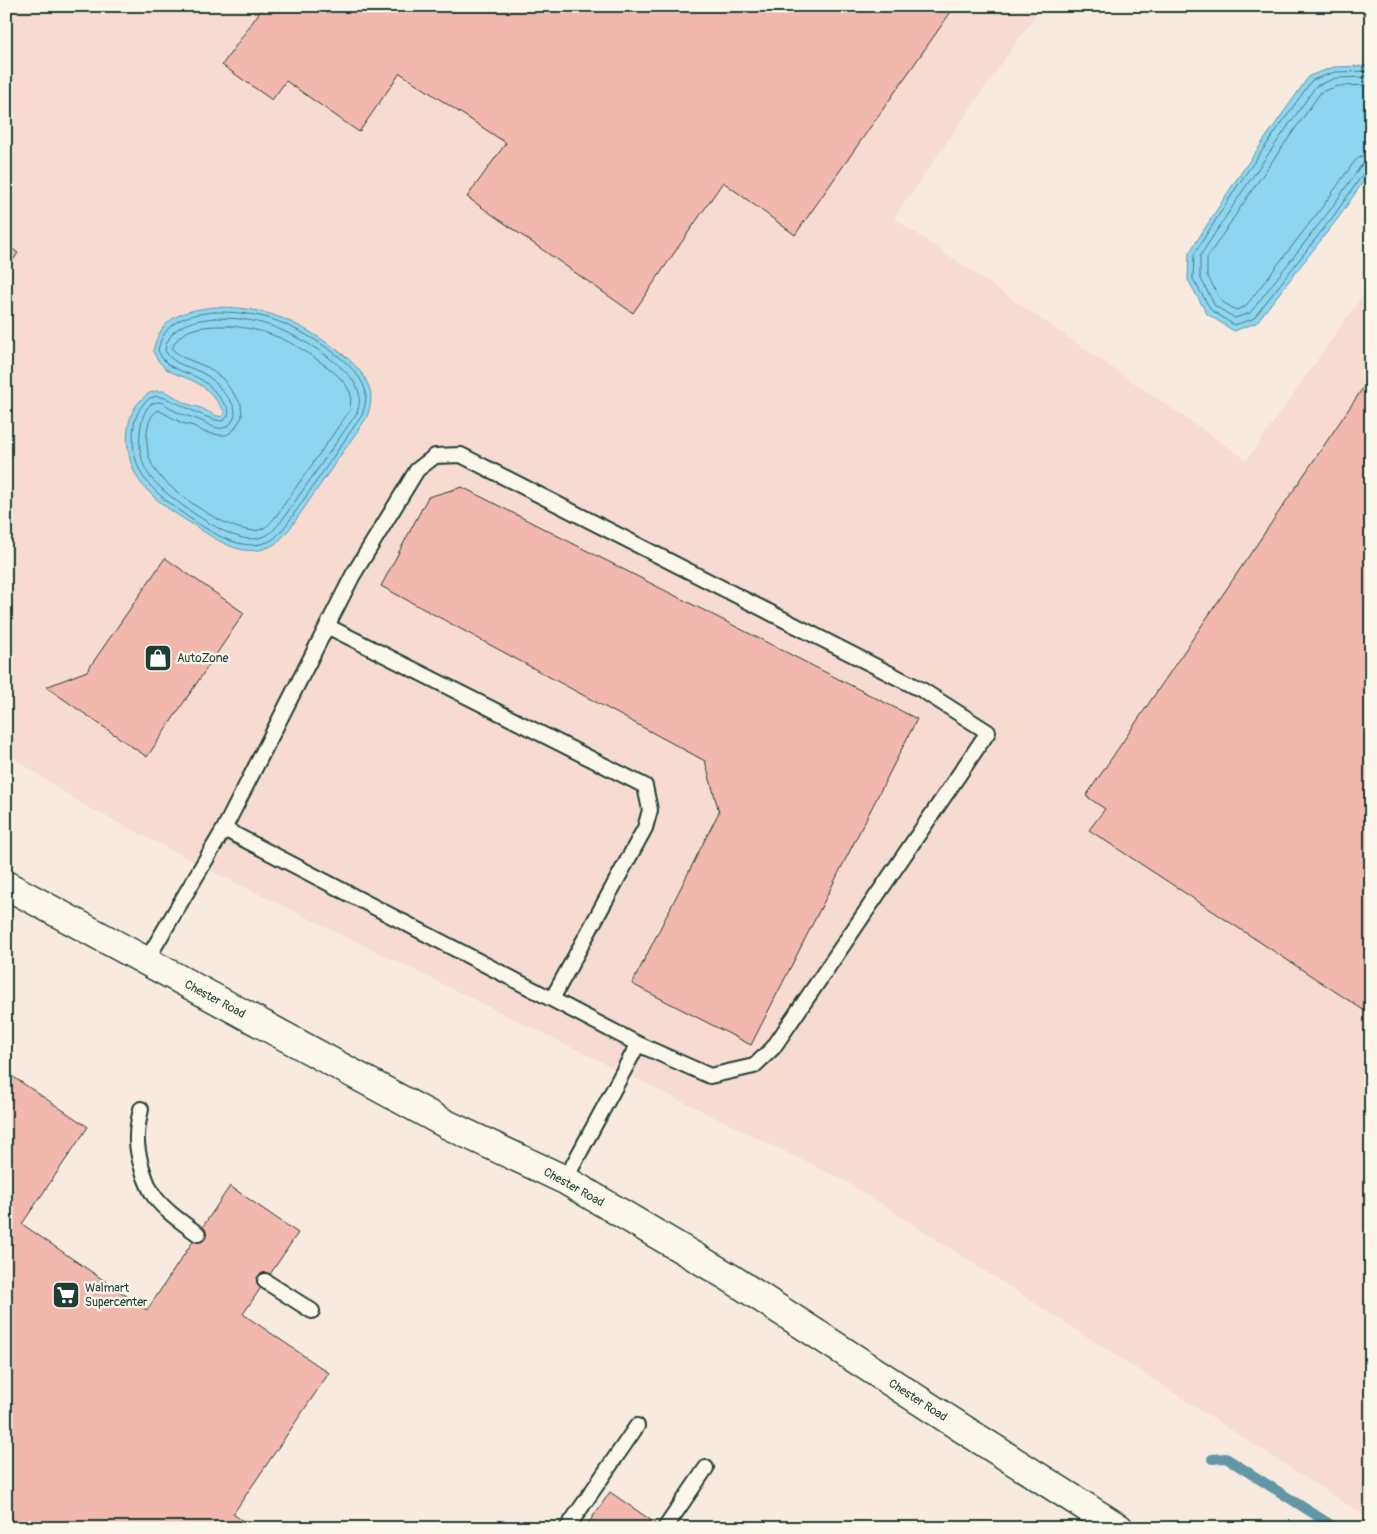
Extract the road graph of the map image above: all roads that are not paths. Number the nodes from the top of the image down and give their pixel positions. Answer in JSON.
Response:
{"nodes":[{"id":1,"x":327,"y":626,"type":"junction"},
{"id":2,"x":224,"y":829,"type":"junction"},
{"id":3,"x":6,"y":885,"type":"edge"},
{"id":4,"x":146,"y":961,"type":"junction"},
{"id":5,"x":552,"y":999,"type":"junction"},
{"id":6,"x":638,"y":1044,"type":"junction"},
{"id":7,"x":141,"y":1109,"type":"dead end"},
{"id":8,"x":565,"y":1180,"type":"junction"},
{"id":9,"x":198,"y":1234,"type":"dead end"},
{"id":10,"x":266,"y":1281,"type":"dead end"},
{"id":11,"x":312,"y":1310,"type":"dead end"},
{"id":12,"x":637,"y":1426,"type":"dead end"},
{"id":13,"x":706,"y":1468,"type":"dead end"},
{"id":14,"x":567,"y":1528,"type":"edge"},
{"id":15,"x":665,"y":1528,"type":"edge"},
{"id":16,"x":1119,"y":1528,"type":"edge"}],
"edges":[{"from":1,"to":2,"type":"lane"},
{"from":1,"to":5,"type":"lane"},
{"from":1,"to":6,"type":"lane"},
{"from":2,"to":4,"type":"lane"},
{"from":2,"to":5,"type":"lane"},
{"from":3,"to":4,"type":"street","name":"Chester Road"},
{"from":4,"to":8,"type":"street","name":"Chester Road"},
{"from":5,"to":6,"type":"lane"},
{"from":6,"to":8,"type":"lane"},
{"from":7,"to":9,"type":"lane"},
{"from":8,"to":16,"type":"street","name":"Chester Road"},
{"from":10,"to":11,"type":"lane"},
{"from":12,"to":14,"type":"lane"},
{"from":13,"to":15,"type":"lane"}]}
